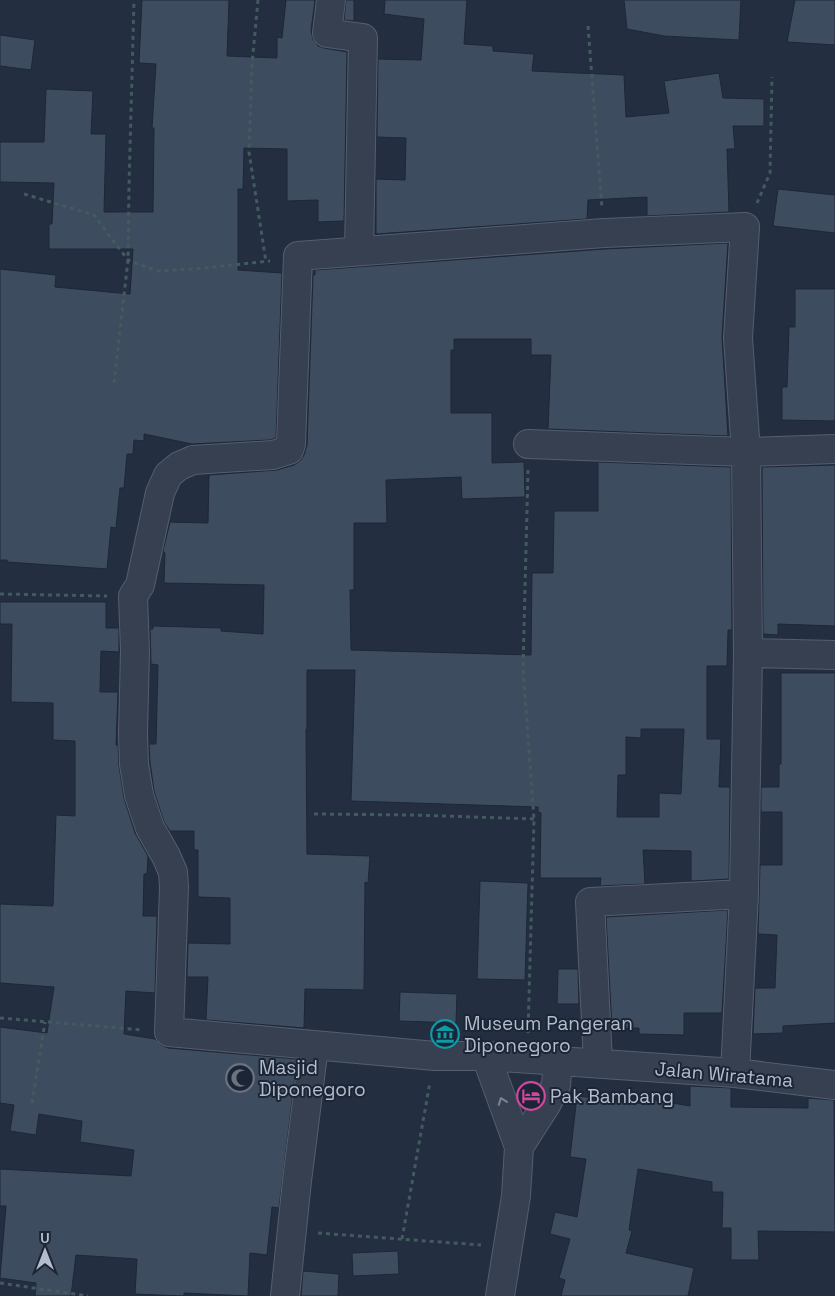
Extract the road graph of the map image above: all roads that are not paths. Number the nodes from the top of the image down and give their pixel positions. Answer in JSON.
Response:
{"nodes":[{"id":1,"x":330,"y":0,"type":"edge"},
{"id":2,"x":359,"y":251,"type":"junction"},
{"id":3,"x":528,"y":444,"type":"road end"},
{"id":4,"x":835,"y":448,"type":"edge"},
{"id":5,"x":746,"y":452,"type":"junction"},
{"id":6,"x":748,"y":654,"type":"junction"},
{"id":7,"x":835,"y":656,"type":"edge"},
{"id":8,"x":744,"y":894,"type":"junction"},
{"id":9,"x":314,"y":1046,"type":"junction"},
{"id":10,"x":486,"y":1056,"type":"junction"},
{"id":11,"x":558,"y":1062,"type":"junction"},
{"id":12,"x":598,"y":1062,"type":"junction"},
{"id":13,"x":735,"y":1073,"type":"junction"},
{"id":14,"x":835,"y":1085,"type":"edge"},
{"id":15,"x":519,"y":1147,"type":"junction"},
{"id":16,"x":285,"y":1296,"type":"edge"},
{"id":17,"x":500,"y":1296,"type":"edge"}],
"edges":[{"from":1,"to":2,"type":"street"},
{"from":2,"to":5,"type":"street"},
{"from":2,"to":9,"type":"street","name":"Jalan Wiratama"},
{"from":3,"to":5,"type":"street"},
{"from":4,"to":5,"type":"street"},
{"from":5,"to":6,"type":"street"},
{"from":6,"to":7,"type":"street"},
{"from":6,"to":8,"type":"street"},
{"from":8,"to":12,"type":"street"},
{"from":8,"to":13,"type":"street"},
{"from":9,"to":10,"type":"street","name":"Jalan Wiratama"},
{"from":9,"to":16,"type":"street"},
{"from":10,"to":11,"type":"street","name":"Jalan Wiratama"},
{"from":15,"to":10,"type":"street","one_way":true},
{"from":11,"to":12,"type":"street","name":"Jalan Wiratama"},
{"from":11,"to":15,"type":"street"},
{"from":12,"to":13,"type":"street","name":"Jalan Wiratama"},
{"from":13,"to":14,"type":"street","name":"Jalan Wiratama"},
{"from":15,"to":17,"type":"street"}]}
